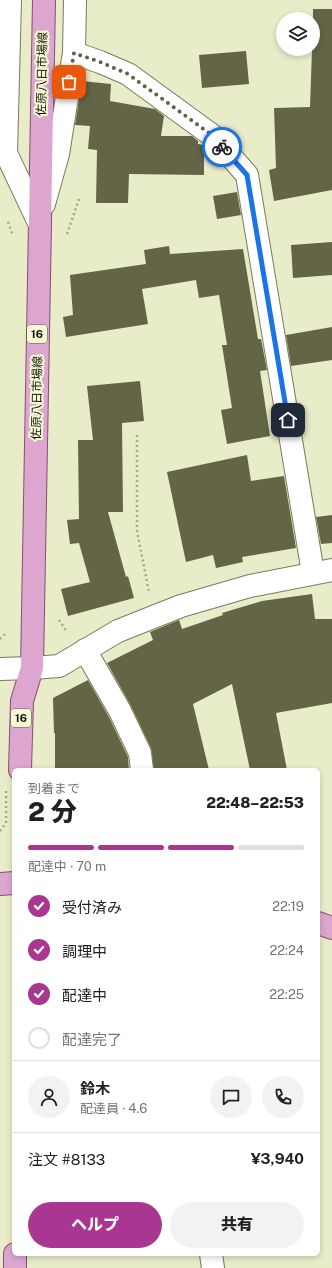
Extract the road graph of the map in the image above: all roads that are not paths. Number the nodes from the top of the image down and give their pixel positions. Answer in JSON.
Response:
{"nodes":[{"id":1,"x":10,"y":0,"type":"edge"},
{"id":2,"x":44,"y":0,"type":"edge"},
{"id":3,"x":75,"y":0,"type":"edge"},
{"id":4,"x":74,"y":53,"type":"junction"},
{"id":5,"x":4,"y":58,"type":"edge"},
{"id":6,"x":39,"y":223,"type":"junction"},
{"id":7,"x":322,"y":571,"type":"edge"},
{"id":8,"x":85,"y":650,"type":"junction"},
{"id":9,"x":32,"y":668,"type":"junction"},
{"id":10,"x":0,"y":669,"type":"edge"},
{"id":11,"x":20,"y":768,"type":"edge"},
{"id":12,"x":142,"y":768,"type":"edge"},
{"id":13,"x":12,"y":883,"type":"edge"},
{"id":14,"x":0,"y":884,"type":"edge"},
{"id":15,"x":320,"y":924,"type":"edge"},
{"id":16,"x":332,"y":928,"type":"edge"},
{"id":17,"x":15,"y":1256,"type":"edge"},
{"id":18,"x":211,"y":1256,"type":"edge"},
{"id":19,"x":15,"y":1268,"type":"edge"},
{"id":20,"x":213,"y":1268,"type":"edge"}],
"edges":[{"from":1,"to":5,"type":"street"},
{"from":2,"to":6,"type":"main road","name":"佐原八日市場線","number":"16"},
{"from":3,"to":4,"type":"street"},
{"from":4,"to":6,"type":"street"},
{"from":4,"to":7,"type":"street"},
{"from":5,"to":6,"type":"street"},
{"from":6,"to":9,"type":"main road","name":"佐原八日市場線","number":"16"},
{"from":7,"to":8,"type":"street"},
{"from":8,"to":9,"type":"street"},
{"from":8,"to":12,"type":"street"},
{"from":9,"to":10,"type":"street"},
{"from":9,"to":11,"type":"main road","name":"佐原八日市場線","number":"16"},
{"from":13,"to":14,"type":"main road"},
{"from":15,"to":16,"type":"main road"},
{"from":17,"to":19,"type":"main road"},
{"from":18,"to":20,"type":"street"}]}
